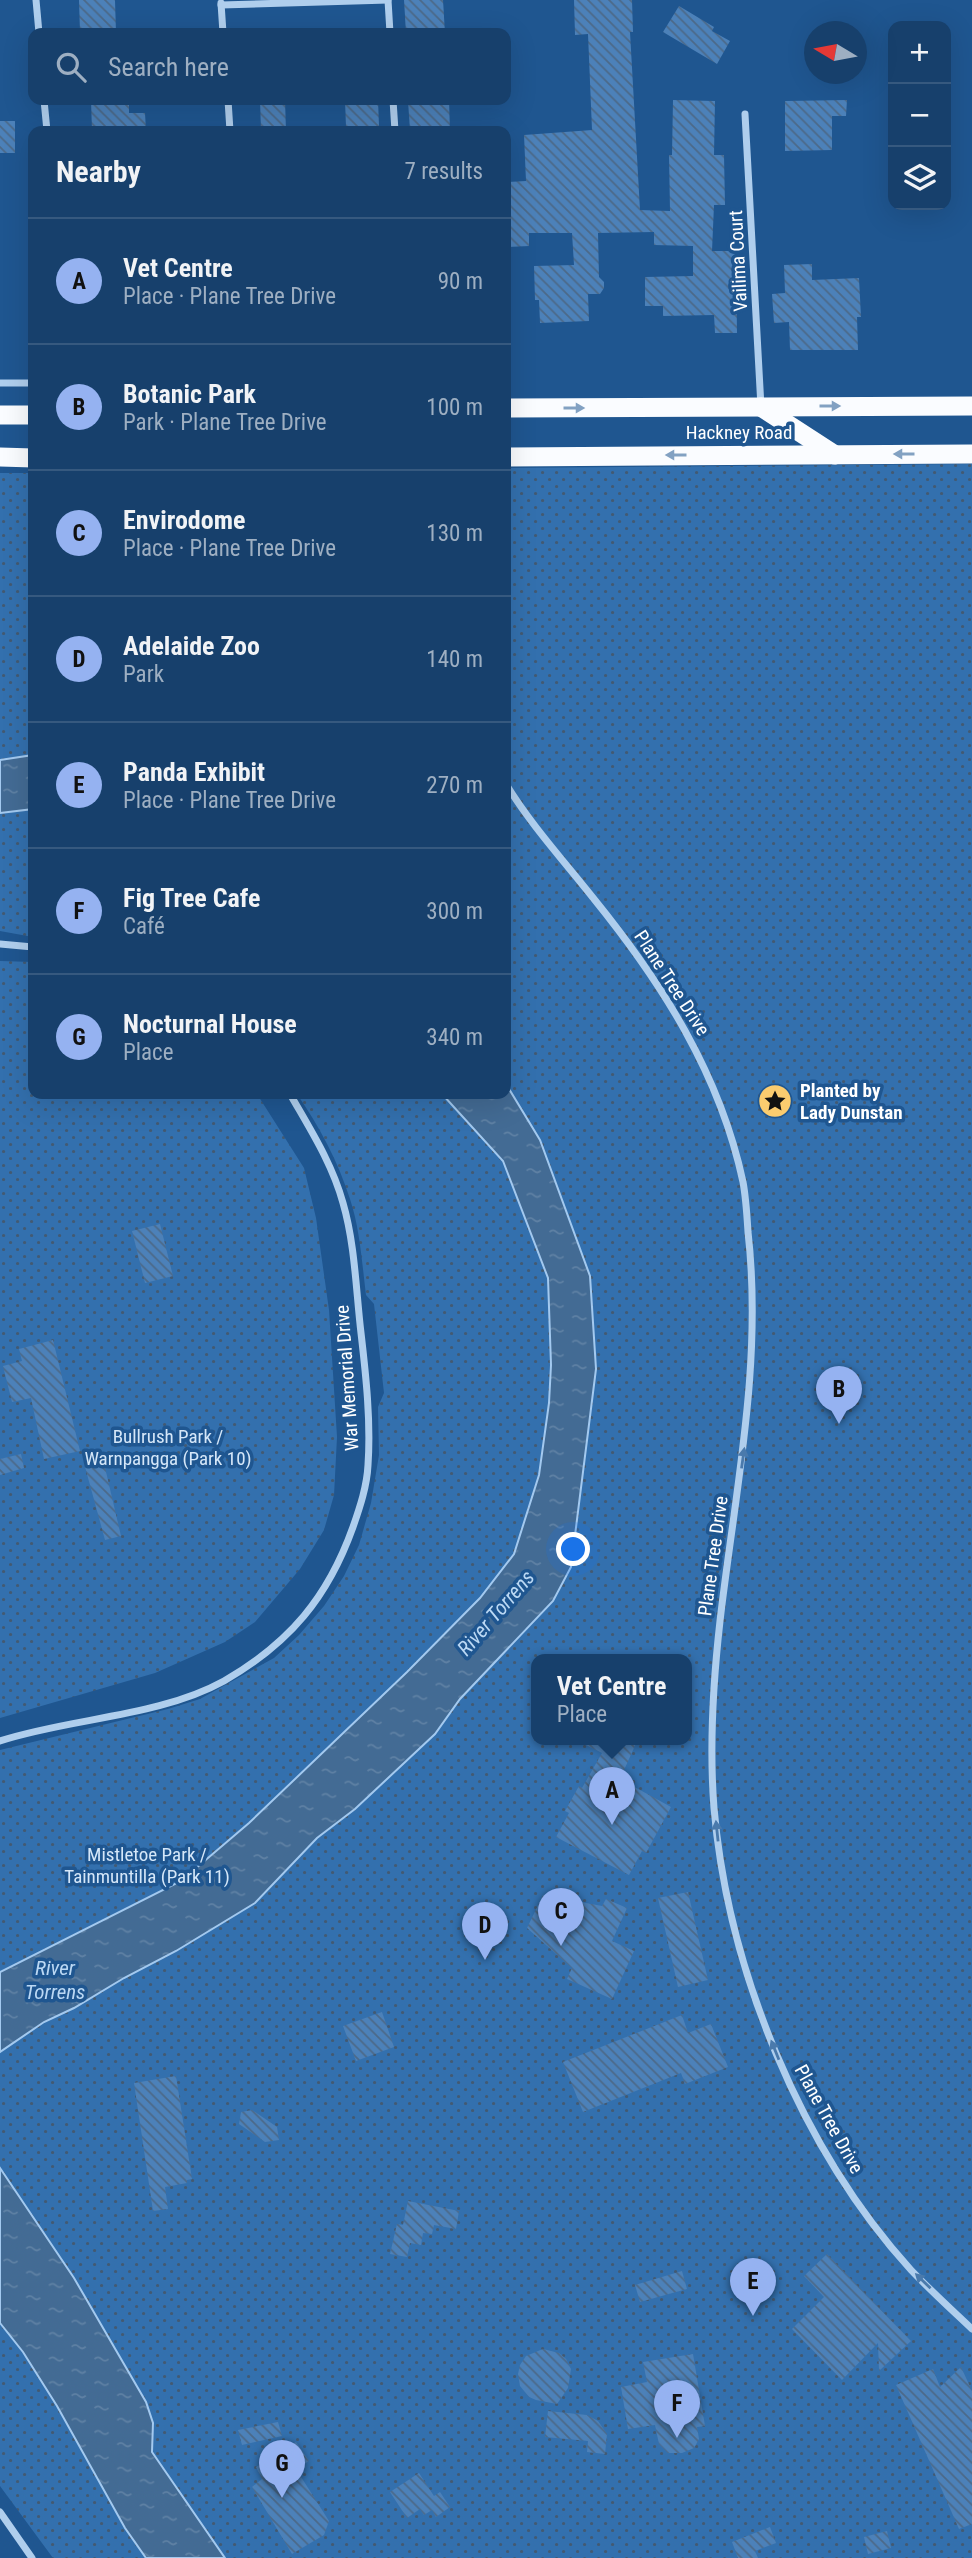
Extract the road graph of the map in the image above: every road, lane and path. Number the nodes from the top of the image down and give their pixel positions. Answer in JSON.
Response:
{"nodes":[{"id":1,"x":36,"y":0,"type":"edge"},
{"id":2,"x":388,"y":0,"type":"edge"},
{"id":3,"x":221,"y":2,"type":"edge"},
{"id":4,"x":39,"y":28,"type":"edge"},
{"id":5,"x":223,"y":28,"type":"edge"},
{"id":6,"x":390,"y":28,"type":"edge"},
{"id":7,"x":44,"y":105,"type":"edge"},
{"id":8,"x":228,"y":105,"type":"edge"},
{"id":9,"x":393,"y":105,"type":"edge"},
{"id":10,"x":745,"y":114,"type":"dead end"},
{"id":11,"x":47,"y":126,"type":"edge"},
{"id":12,"x":230,"y":126,"type":"edge"},
{"id":13,"x":395,"y":126,"type":"edge"},
{"id":14,"x":0,"y":383,"type":"edge"},
{"id":15,"x":28,"y":383,"type":"edge"},
{"id":16,"x":972,"y":406,"type":"edge"},
{"id":17,"x":761,"y":407,"type":"junction"},
{"id":18,"x":511,"y":408,"type":"edge"},
{"id":19,"x":0,"y":415,"type":"edge"},
{"id":20,"x":28,"y":415,"type":"edge"},
{"id":21,"x":972,"y":454,"type":"edge"},
{"id":22,"x":835,"y":455,"type":"junction"},
{"id":23,"x":0,"y":457,"type":"edge"},
{"id":24,"x":511,"y":457,"type":"edge"},
{"id":25,"x":28,"y":458,"type":"edge"},
{"id":26,"x":511,"y":791,"type":"edge"},
{"id":27,"x":0,"y":944,"type":"edge"},
{"id":28,"x":28,"y":947,"type":"edge"},
{"id":29,"x":293,"y":1099,"type":"edge"},
{"id":30,"x":0,"y":1741,"type":"edge"},
{"id":31,"x":972,"y":2329,"type":"edge"},
{"id":32,"x":0,"y":2512,"type":"edge"},
{"id":33,"x":32,"y":2558,"type":"edge"}],
"edges":[{"from":1,"to":4,"type":"street"},
{"from":2,"to":3,"type":"street"},
{"from":2,"to":6,"type":"street"},
{"from":3,"to":5,"type":"street"},
{"from":7,"to":11,"type":"street"},
{"from":8,"to":12,"type":"street"},
{"from":9,"to":13,"type":"street"},
{"from":10,"to":17,"type":"street","name":"Vailima Court"},
{"from":14,"to":15,"type":"street"},
{"from":17,"to":16,"type":"highway","name":"Hackney Road","one_way":true},
{"from":18,"to":17,"type":"highway","name":"Hackney Road","one_way":true},
{"from":17,"to":22,"type":"highway"},
{"from":19,"to":20,"type":"highway"},
{"from":21,"to":22,"type":"highway","name":"Hackney Road","one_way":true},
{"from":22,"to":24,"type":"highway","name":"Hackney Road","one_way":true},
{"from":23,"to":25,"type":"highway"},
{"from":31,"to":26,"type":"street","name":"Plane Tree Drive","one_way":true},
{"from":27,"to":28,"type":"street"},
{"from":29,"to":30,"type":"street","name":"War Memorial Drive"},
{"from":32,"to":33,"type":"street"}]}
